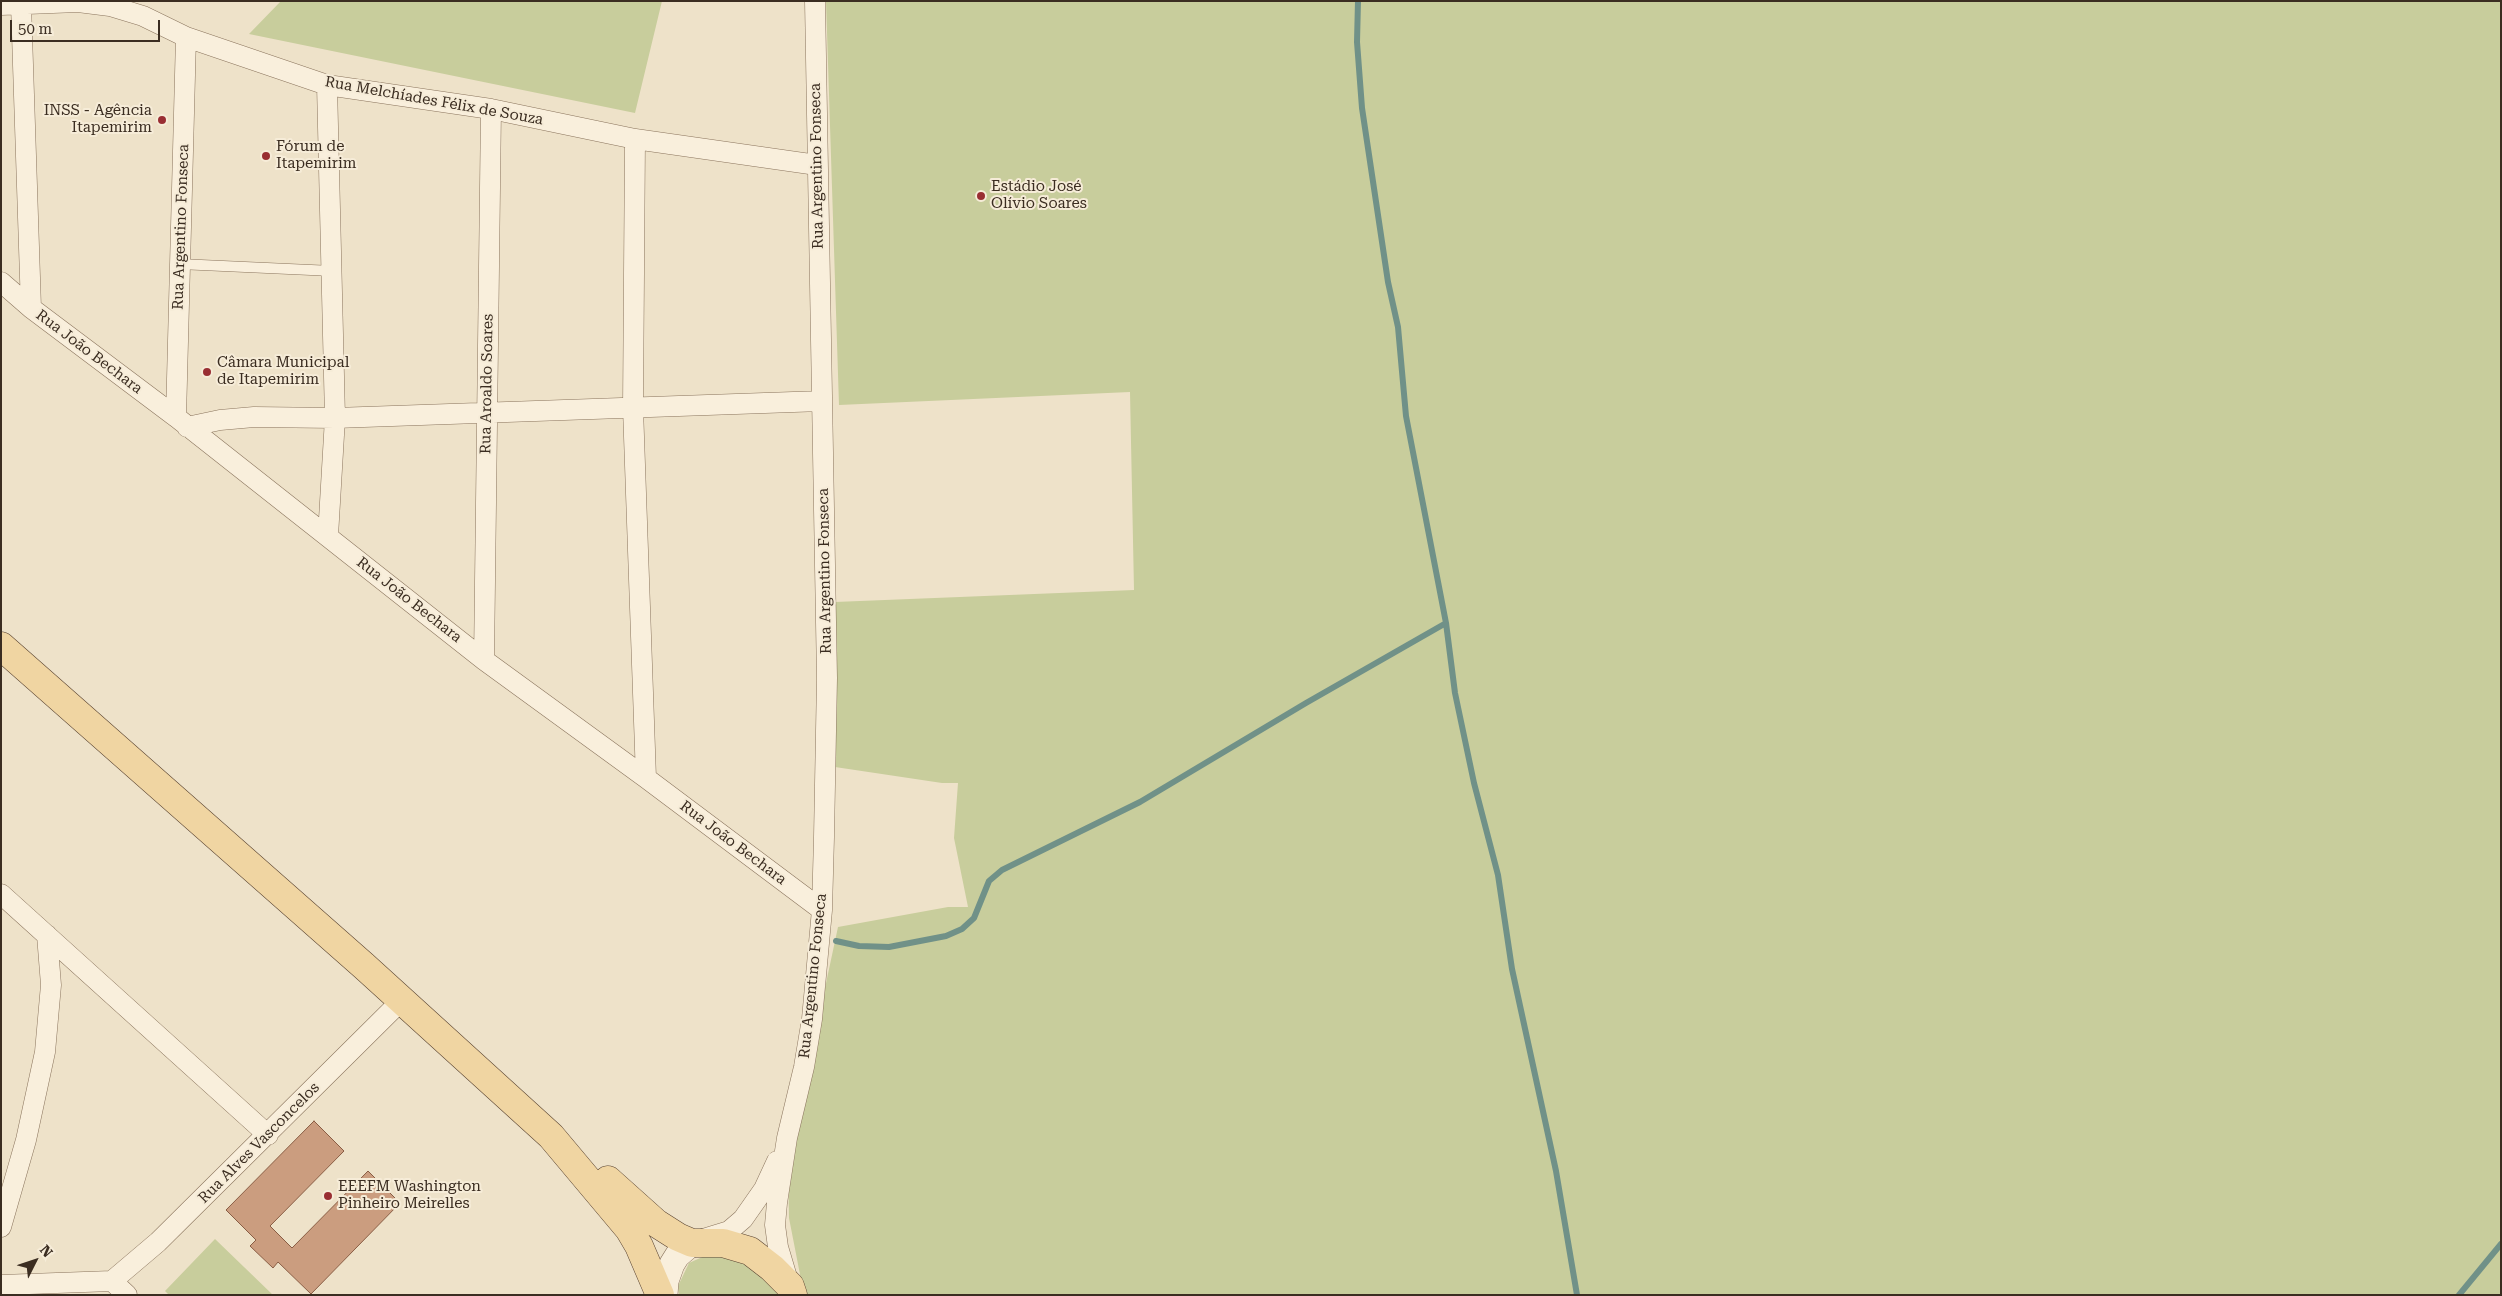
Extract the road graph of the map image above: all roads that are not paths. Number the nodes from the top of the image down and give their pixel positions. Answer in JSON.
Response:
{"nodes":[{"id":1,"x":815,"y":1,"type":"edge"},
{"id":2,"x":11,"y":4,"type":"edge"},
{"id":3,"x":186,"y":37,"type":"junction"},
{"id":4,"x":327,"y":85,"type":"junction"},
{"id":5,"x":491,"y":109,"type":"junction"},
{"id":6,"x":635,"y":139,"type":"junction"},
{"id":7,"x":817,"y":166,"type":"junction"},
{"id":8,"x":179,"y":264,"type":"junction"},
{"id":9,"x":333,"y":271,"type":"junction"},
{"id":10,"x":1,"y":282,"type":"edge"},
{"id":11,"x":31,"y":308,"type":"junction"},
{"id":12,"x":822,"y":401,"type":"junction"},
{"id":13,"x":633,"y":408,"type":"junction"},
{"id":14,"x":486,"y":412,"type":"junction"},
{"id":15,"x":336,"y":418,"type":"junction"},
{"id":16,"x":182,"y":422,"type":"junction"},
{"id":17,"x":328,"y":536,"type":"junction"},
{"id":18,"x":1,"y":646,"type":"edge"},
{"id":19,"x":484,"y":660,"type":"junction"},
{"id":20,"x":646,"y":778,"type":"junction"},
{"id":21,"x":1,"y":894,"type":"edge"},
{"id":22,"x":822,"y":910,"type":"junction"},
{"id":23,"x":47,"y":935,"type":"junction"},
{"id":24,"x":402,"y":1001,"type":"junction"},
{"id":25,"x":268,"y":1135,"type":"junction"},
{"id":26,"x":551,"y":1136,"type":"junction"},
{"id":27,"x":787,"y":1138,"type":"junction"},
{"id":28,"x":1,"y":1227,"type":"edge"},
{"id":29,"x":692,"y":1243,"type":"junction"},
{"id":30,"x":112,"y":1281,"type":"junction"},
{"id":31,"x":1,"y":1286,"type":"edge"},
{"id":32,"x":791,"y":1292,"type":"edge"},
{"id":33,"x":127,"y":1295,"type":"edge"},
{"id":34,"x":660,"y":1295,"type":"edge"},
{"id":35,"x":665,"y":1295,"type":"edge"}],
"edges":[{"from":1,"to":7,"type":"street","name":"Rua Argentino Fonseca"},
{"from":2,"to":3,"type":"street","name":"Rua Melchíades Félix de Souza"},
{"from":2,"to":11,"type":"street"},
{"from":3,"to":4,"type":"street","name":"Rua Melchíades Félix de Souza"},
{"from":3,"to":8,"type":"street","name":"Rua Argentino Fonseca"},
{"from":4,"to":5,"type":"street","name":"Rua Melchíades Félix de Souza"},
{"from":4,"to":9,"type":"street"},
{"from":5,"to":6,"type":"street","name":"Rua Melchíades Félix de Souza"},
{"from":5,"to":14,"type":"street","name":"Rua Aroaldo Soares"},
{"from":6,"to":7,"type":"street","name":"Rua Melchíades Félix de Souza"},
{"from":6,"to":13,"type":"street"},
{"from":7,"to":12,"type":"street","name":"Rua Argentino Fonseca"},
{"from":8,"to":9,"type":"lane"},
{"from":8,"to":16,"type":"street","name":"Rua Argentino Fonseca"},
{"from":9,"to":15,"type":"street"},
{"from":10,"to":11,"type":"street","name":"Rua João Bechara"},
{"from":11,"to":16,"type":"street","name":"Rua João Bechara"},
{"from":12,"to":13,"type":"street"},
{"from":12,"to":22,"type":"street","name":"Rua Argentino Fonseca"},
{"from":13,"to":14,"type":"street"},
{"from":13,"to":20,"type":"street"},
{"from":14,"to":15,"type":"street"},
{"from":14,"to":19,"type":"street","name":"Rua Aroaldo Soares"},
{"from":15,"to":16,"type":"street"},
{"from":15,"to":17,"type":"street"},
{"from":16,"to":17,"type":"street","name":"Rua João Bechara"},
{"from":17,"to":19,"type":"street","name":"Rua João Bechara"},
{"from":18,"to":24,"type":"main road"},
{"from":19,"to":20,"type":"street","name":"Rua João Bechara"},
{"from":20,"to":22,"type":"street","name":"Rua João Bechara"},
{"from":21,"to":23,"type":"street"},
{"from":22,"to":27,"type":"street","name":"Rua Argentino Fonseca"},
{"from":23,"to":25,"type":"street"},
{"from":23,"to":28,"type":"street"},
{"from":24,"to":25,"type":"street","name":"Rua Alves Vasconcelos"},
{"from":24,"to":26,"type":"main road"},
{"from":25,"to":30,"type":"street","name":"Rua Alves Vasconcelos"},
{"from":26,"to":29,"type":"main road"},
{"from":26,"to":34,"type":"main road"},
{"from":27,"to":29,"type":"street"},
{"from":27,"to":32,"type":"street"},
{"from":29,"to":32,"type":"main road"},
{"from":29,"to":35,"type":"street"},
{"from":30,"to":31,"type":"street"},
{"from":30,"to":33,"type":"street"}]}
